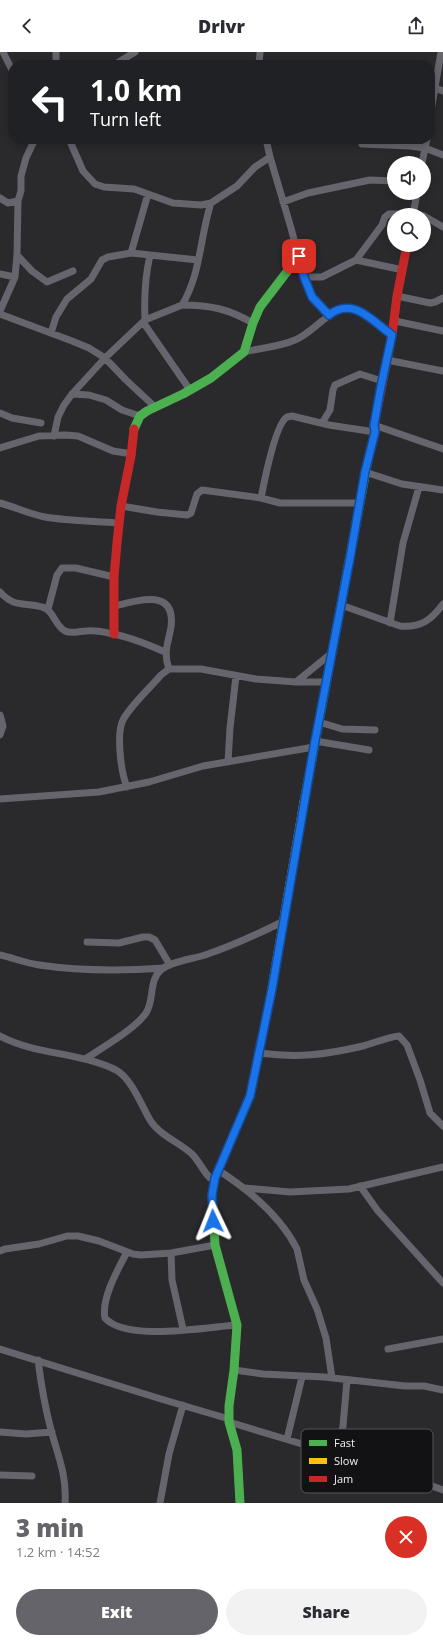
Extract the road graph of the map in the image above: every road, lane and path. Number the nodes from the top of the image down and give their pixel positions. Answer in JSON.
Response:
{"nodes":[{"id":1,"x":3,"y":52,"type":"edge"},
{"id":2,"x":135,"y":52,"type":"edge"},
{"id":3,"x":441,"y":52,"type":"edge"},
{"id":4,"x":122,"y":60,"type":"edge"},
{"id":5,"x":8,"y":62,"type":"edge"},
{"id":6,"x":437,"y":72,"type":"edge"},
{"id":7,"x":435,"y":88,"type":"joint"},
{"id":8,"x":443,"y":91,"type":"edge"},
{"id":9,"x":32,"y":144,"type":"edge"},
{"id":10,"x":71,"y":144,"type":"edge"},
{"id":11,"x":267,"y":144,"type":"edge"},
{"id":12,"x":362,"y":144,"type":"dead end"},
{"id":13,"x":426,"y":144,"type":"edge"},
{"id":14,"x":425,"y":148,"type":"junction"},
{"id":15,"x":443,"y":155,"type":"edge"},
{"id":16,"x":423,"y":156,"type":"edge"},
{"id":17,"x":270,"y":157,"type":"junction"},
{"id":18,"x":387,"y":181,"type":"edge"},
{"id":19,"x":148,"y":194,"type":"junction"},
{"id":20,"x":0,"y":198,"type":"edge"},
{"id":21,"x":18,"y":201,"type":"junction"},
{"id":22,"x":283,"y":202,"type":"junction"},
{"id":23,"x":212,"y":203,"type":"junction"},
{"id":24,"x":387,"y":216,"type":"edge"},
{"id":25,"x":431,"y":220,"type":"edge"},
{"id":26,"x":443,"y":227,"type":"edge"},
{"id":27,"x":406,"y":252,"type":"edge"},
{"id":28,"x":131,"y":253,"type":"junction"},
{"id":29,"x":17,"y":255,"type":"junction"},
{"id":30,"x":150,"y":255,"type":"junction"},
{"id":31,"x":299,"y":256,"type":"junction"},
{"id":32,"x":198,"y":260,"type":"junction"},
{"id":33,"x":356,"y":260,"type":"junction"},
{"id":34,"x":403,"y":270,"type":"junction"},
{"id":35,"x":73,"y":271,"type":"dead end"},
{"id":36,"x":0,"y":274,"type":"edge"},
{"id":37,"x":15,"y":276,"type":"junction"},
{"id":38,"x":304,"y":277,"type":"junction"},
{"id":39,"x":397,"y":296,"type":"junction"},
{"id":40,"x":443,"y":298,"type":"edge"},
{"id":41,"x":182,"y":305,"type":"junction"},
{"id":42,"x":0,"y":313,"type":"edge"},
{"id":43,"x":329,"y":315,"type":"junction"},
{"id":44,"x":144,"y":321,"type":"junction"},
{"id":45,"x":395,"y":321,"type":"junction"},
{"id":46,"x":253,"y":323,"type":"junction"},
{"id":47,"x":443,"y":331,"type":"edge"},
{"id":48,"x":51,"y":333,"type":"junction"},
{"id":49,"x":392,"y":335,"type":"junction"},
{"id":50,"x":244,"y":352,"type":"junction"},
{"id":51,"x":105,"y":358,"type":"junction"},
{"id":52,"x":388,"y":360,"type":"junction"},
{"id":53,"x":443,"y":371,"type":"edge"},
{"id":54,"x":382,"y":382,"type":"junction"},
{"id":55,"x":190,"y":390,"type":"junction"},
{"id":56,"x":72,"y":394,"type":"junction"},
{"id":57,"x":155,"y":407,"type":"junction"},
{"id":58,"x":0,"y":413,"type":"edge"},
{"id":59,"x":140,"y":416,"type":"junction"},
{"id":60,"x":41,"y":423,"type":"dead end"},
{"id":61,"x":322,"y":423,"type":"junction"},
{"id":62,"x":374,"y":428,"type":"junction"},
{"id":63,"x":54,"y":436,"type":"junction"},
{"id":64,"x":0,"y":448,"type":"edge"},
{"id":65,"x":443,"y":449,"type":"edge"},
{"id":66,"x":132,"y":454,"type":"junction"},
{"id":67,"x":365,"y":472,"type":"junction"},
{"id":68,"x":419,"y":487,"type":"junction"},
{"id":69,"x":443,"y":490,"type":"edge"},
{"id":70,"x":261,"y":498,"type":"junction"},
{"id":71,"x":0,"y":503,"type":"edge"},
{"id":72,"x":360,"y":503,"type":"junction"},
{"id":73,"x":121,"y":506,"type":"junction"},
{"id":74,"x":119,"y":523,"type":"junction"},
{"id":75,"x":114,"y":577,"type":"junction"},
{"id":76,"x":0,"y":592,"type":"edge"},
{"id":77,"x":443,"y":604,"type":"edge"},
{"id":78,"x":341,"y":605,"type":"junction"},
{"id":79,"x":115,"y":606,"type":"junction"},
{"id":80,"x":48,"y":609,"type":"junction"},
{"id":81,"x":390,"y":623,"type":"junction"},
{"id":82,"x":114,"y":634,"type":"junction"},
{"id":83,"x":165,"y":652,"type":"junction"},
{"id":84,"x":333,"y":652,"type":"junction"},
{"id":85,"x":169,"y":669,"type":"junction"},
{"id":86,"x":236,"y":676,"type":"junction"},
{"id":87,"x":296,"y":682,"type":"junction"},
{"id":88,"x":327,"y":682,"type":"junction"},
{"id":89,"x":0,"y":715,"type":"edge"},
{"id":90,"x":319,"y":722,"type":"junction"},
{"id":91,"x":375,"y":730,"type":"dead end"},
{"id":92,"x":0,"y":735,"type":"edge"},
{"id":93,"x":314,"y":744,"type":"junction"},
{"id":94,"x":369,"y":750,"type":"dead end"},
{"id":95,"x":228,"y":762,"type":"junction"},
{"id":96,"x":127,"y":786,"type":"junction"},
{"id":97,"x":0,"y":799,"type":"edge"},
{"id":98,"x":284,"y":921,"type":"junction"},
{"id":99,"x":87,"y":942,"type":"dead end"},
{"id":100,"x":0,"y":955,"type":"edge"},
{"id":101,"x":167,"y":966,"type":"junction"},
{"id":102,"x":0,"y":1036,"type":"edge"},
{"id":103,"x":259,"y":1053,"type":"junction"},
{"id":104,"x":86,"y":1059,"type":"junction"},
{"id":105,"x":443,"y":1126,"type":"edge"},
{"id":106,"x":443,"y":1167,"type":"edge"},
{"id":107,"x":216,"y":1174,"type":"junction"},
{"id":108,"x":360,"y":1186,"type":"junction"},
{"id":109,"x":245,"y":1188,"type":"junction"},
{"id":110,"x":215,"y":1245,"type":"junction"},
{"id":111,"x":0,"y":1251,"type":"edge"},
{"id":112,"x":127,"y":1252,"type":"junction"},
{"id":113,"x":171,"y":1254,"type":"junction"},
{"id":114,"x":443,"y":1283,"type":"edge"},
{"id":115,"x":237,"y":1325,"type":"junction"},
{"id":116,"x":182,"y":1330,"type":"junction"},
{"id":117,"x":443,"y":1338,"type":"edge"},
{"id":118,"x":0,"y":1349,"type":"edge"},
{"id":119,"x":388,"y":1349,"type":"dead end"},
{"id":120,"x":38,"y":1360,"type":"junction"},
{"id":121,"x":234,"y":1370,"type":"junction"},
{"id":122,"x":302,"y":1377,"type":"junction"},
{"id":123,"x":332,"y":1378,"type":"junction"},
{"id":124,"x":347,"y":1380,"type":"junction"},
{"id":125,"x":443,"y":1390,"type":"edge"},
{"id":126,"x":183,"y":1405,"type":"junction"},
{"id":127,"x":229,"y":1420,"type":"junction"},
{"id":128,"x":342,"y":1429,"type":"edge"},
{"id":129,"x":0,"y":1432,"type":"edge"},
{"id":130,"x":52,"y":1432,"type":"junction"},
{"id":131,"x":288,"y":1439,"type":"junction"},
{"id":132,"x":301,"y":1442,"type":"edge"},
{"id":133,"x":0,"y":1475,"type":"edge"},
{"id":134,"x":32,"y":1476,"type":"dead end"},
{"id":135,"x":433,"y":1486,"type":"edge"},
{"id":136,"x":443,"y":1490,"type":"edge"},
{"id":137,"x":65,"y":1503,"type":"edge"},
{"id":138,"x":160,"y":1503,"type":"edge"},
{"id":139,"x":240,"y":1503,"type":"edge"}],
"edges":[{"from":1,"to":5,"type":"street"},
{"from":2,"to":4,"type":"street"},
{"from":3,"to":6,"type":"street"},
{"from":6,"to":7,"type":"street"},
{"from":7,"to":8,"type":"street"},
{"from":9,"to":21,"type":"street"},
{"from":10,"to":19,"type":"street"},
{"from":11,"to":17,"type":"street"},
{"from":12,"to":14,"type":"street"},
{"from":13,"to":14,"type":"street"},
{"from":14,"to":15,"type":"street"},
{"from":14,"to":16,"type":"street"},
{"from":17,"to":22,"type":"street"},
{"from":17,"to":23,"type":"street"},
{"from":18,"to":22,"type":"street"},
{"from":19,"to":23,"type":"street"},
{"from":19,"to":28,"type":"street"},
{"from":20,"to":21,"type":"street"},
{"from":21,"to":29,"type":"street"},
{"from":22,"to":31,"type":"street"},
{"from":23,"to":32,"type":"street"},
{"from":24,"to":33,"type":"street"},
{"from":25,"to":26,"type":"street"},
{"from":27,"to":34,"type":"street"},
{"from":28,"to":30,"type":"street"},
{"from":28,"to":48,"type":"street"},
{"from":29,"to":35,"type":"street"},
{"from":29,"to":37,"type":"street"},
{"from":30,"to":32,"type":"street"},
{"from":30,"to":44,"type":"street"},
{"from":31,"to":38,"type":"street"},
{"from":31,"to":46,"type":"street"},
{"from":32,"to":41,"type":"street"},
{"from":33,"to":34,"type":"street"},
{"from":33,"to":38,"type":"street"},
{"from":34,"to":39,"type":"street"},
{"from":36,"to":37,"type":"street"},
{"from":37,"to":42,"type":"street"},
{"from":38,"to":43,"type":"street"},
{"from":39,"to":40,"type":"street"},
{"from":39,"to":45,"type":"street"},
{"from":41,"to":44,"type":"street"},
{"from":41,"to":46,"type":"street"},
{"from":42,"to":48,"type":"street"},
{"from":43,"to":49,"type":"street"},
{"from":43,"to":50,"type":"street"},
{"from":44,"to":51,"type":"street"},
{"from":44,"to":55,"type":"street"},
{"from":45,"to":47,"type":"street"},
{"from":45,"to":49,"type":"street"},
{"from":46,"to":50,"type":"street"},
{"from":48,"to":51,"type":"street"},
{"from":49,"to":52,"type":"street"},
{"from":50,"to":55,"type":"street"},
{"from":51,"to":56,"type":"street"},
{"from":51,"to":57,"type":"street"},
{"from":52,"to":53,"type":"street"},
{"from":52,"to":54,"type":"street"},
{"from":54,"to":61,"type":"street"},
{"from":54,"to":62,"type":"street"},
{"from":55,"to":57,"type":"street"},
{"from":56,"to":59,"type":"street"},
{"from":56,"to":63,"type":"street"},
{"from":57,"to":59,"type":"street"},
{"from":58,"to":60,"type":"street"},
{"from":59,"to":66,"type":"street"},
{"from":61,"to":62,"type":"street"},
{"from":61,"to":70,"type":"street"},
{"from":62,"to":65,"type":"street"},
{"from":62,"to":67,"type":"street"},
{"from":63,"to":64,"type":"street"},
{"from":63,"to":66,"type":"street"},
{"from":66,"to":73,"type":"street"},
{"from":67,"to":68,"type":"street"},
{"from":67,"to":72,"type":"street"},
{"from":68,"to":69,"type":"street"},
{"from":68,"to":81,"type":"street"},
{"from":70,"to":72,"type":"street"},
{"from":70,"to":73,"type":"street"},
{"from":71,"to":74,"type":"street"},
{"from":72,"to":78,"type":"street"},
{"from":73,"to":74,"type":"street"},
{"from":74,"to":75,"type":"street"},
{"from":75,"to":79,"type":"street"},
{"from":75,"to":80,"type":"street"},
{"from":76,"to":80,"type":"street"},
{"from":77,"to":81,"type":"street"},
{"from":78,"to":81,"type":"street"},
{"from":78,"to":84,"type":"street"},
{"from":79,"to":82,"type":"street"},
{"from":79,"to":83,"type":"street"},
{"from":80,"to":82,"type":"street"},
{"from":82,"to":83,"type":"street"},
{"from":83,"to":85,"type":"street"},
{"from":84,"to":87,"type":"street"},
{"from":84,"to":88,"type":"street"},
{"from":85,"to":86,"type":"street"},
{"from":85,"to":96,"type":"street"},
{"from":86,"to":87,"type":"street"},
{"from":86,"to":95,"type":"street"},
{"from":87,"to":88,"type":"street"},
{"from":88,"to":90,"type":"street"},
{"from":89,"to":92,"type":"street"},
{"from":90,"to":91,"type":"street"},
{"from":90,"to":93,"type":"street"},
{"from":93,"to":94,"type":"street"},
{"from":93,"to":95,"type":"street"},
{"from":93,"to":98,"type":"street"},
{"from":95,"to":96,"type":"street"},
{"from":96,"to":97,"type":"street"},
{"from":98,"to":101,"type":"street"},
{"from":98,"to":103,"type":"street"},
{"from":99,"to":101,"type":"street"},
{"from":100,"to":101,"type":"street"},
{"from":101,"to":104,"type":"street"},
{"from":102,"to":104,"type":"street"},
{"from":103,"to":105,"type":"street"},
{"from":103,"to":107,"type":"street"},
{"from":104,"to":107,"type":"street"},
{"from":106,"to":108,"type":"street"},
{"from":107,"to":109,"type":"street"},
{"from":107,"to":110,"type":"street"},
{"from":108,"to":109,"type":"street"},
{"from":108,"to":114,"type":"street"},
{"from":109,"to":123,"type":"street"},
{"from":110,"to":113,"type":"street"},
{"from":110,"to":115,"type":"street"},
{"from":111,"to":112,"type":"street"},
{"from":112,"to":113,"type":"street"},
{"from":112,"to":116,"type":"street"},
{"from":113,"to":116,"type":"street"},
{"from":115,"to":116,"type":"street"},
{"from":115,"to":121,"type":"street"},
{"from":117,"to":119,"type":"street"},
{"from":118,"to":120,"type":"street"},
{"from":120,"to":126,"type":"street"},
{"from":120,"to":130,"type":"street"},
{"from":121,"to":122,"type":"street"},
{"from":121,"to":127,"type":"street"},
{"from":122,"to":123,"type":"street"},
{"from":122,"to":131,"type":"street"},
{"from":123,"to":124,"type":"street"},
{"from":124,"to":125,"type":"street"},
{"from":124,"to":128,"type":"street"},
{"from":126,"to":127,"type":"street"},
{"from":126,"to":138,"type":"street"},
{"from":127,"to":131,"type":"street"},
{"from":127,"to":139,"type":"street"},
{"from":129,"to":130,"type":"street"},
{"from":130,"to":137,"type":"street"},
{"from":131,"to":132,"type":"street"},
{"from":133,"to":134,"type":"street"},
{"from":135,"to":136,"type":"street"}]}
